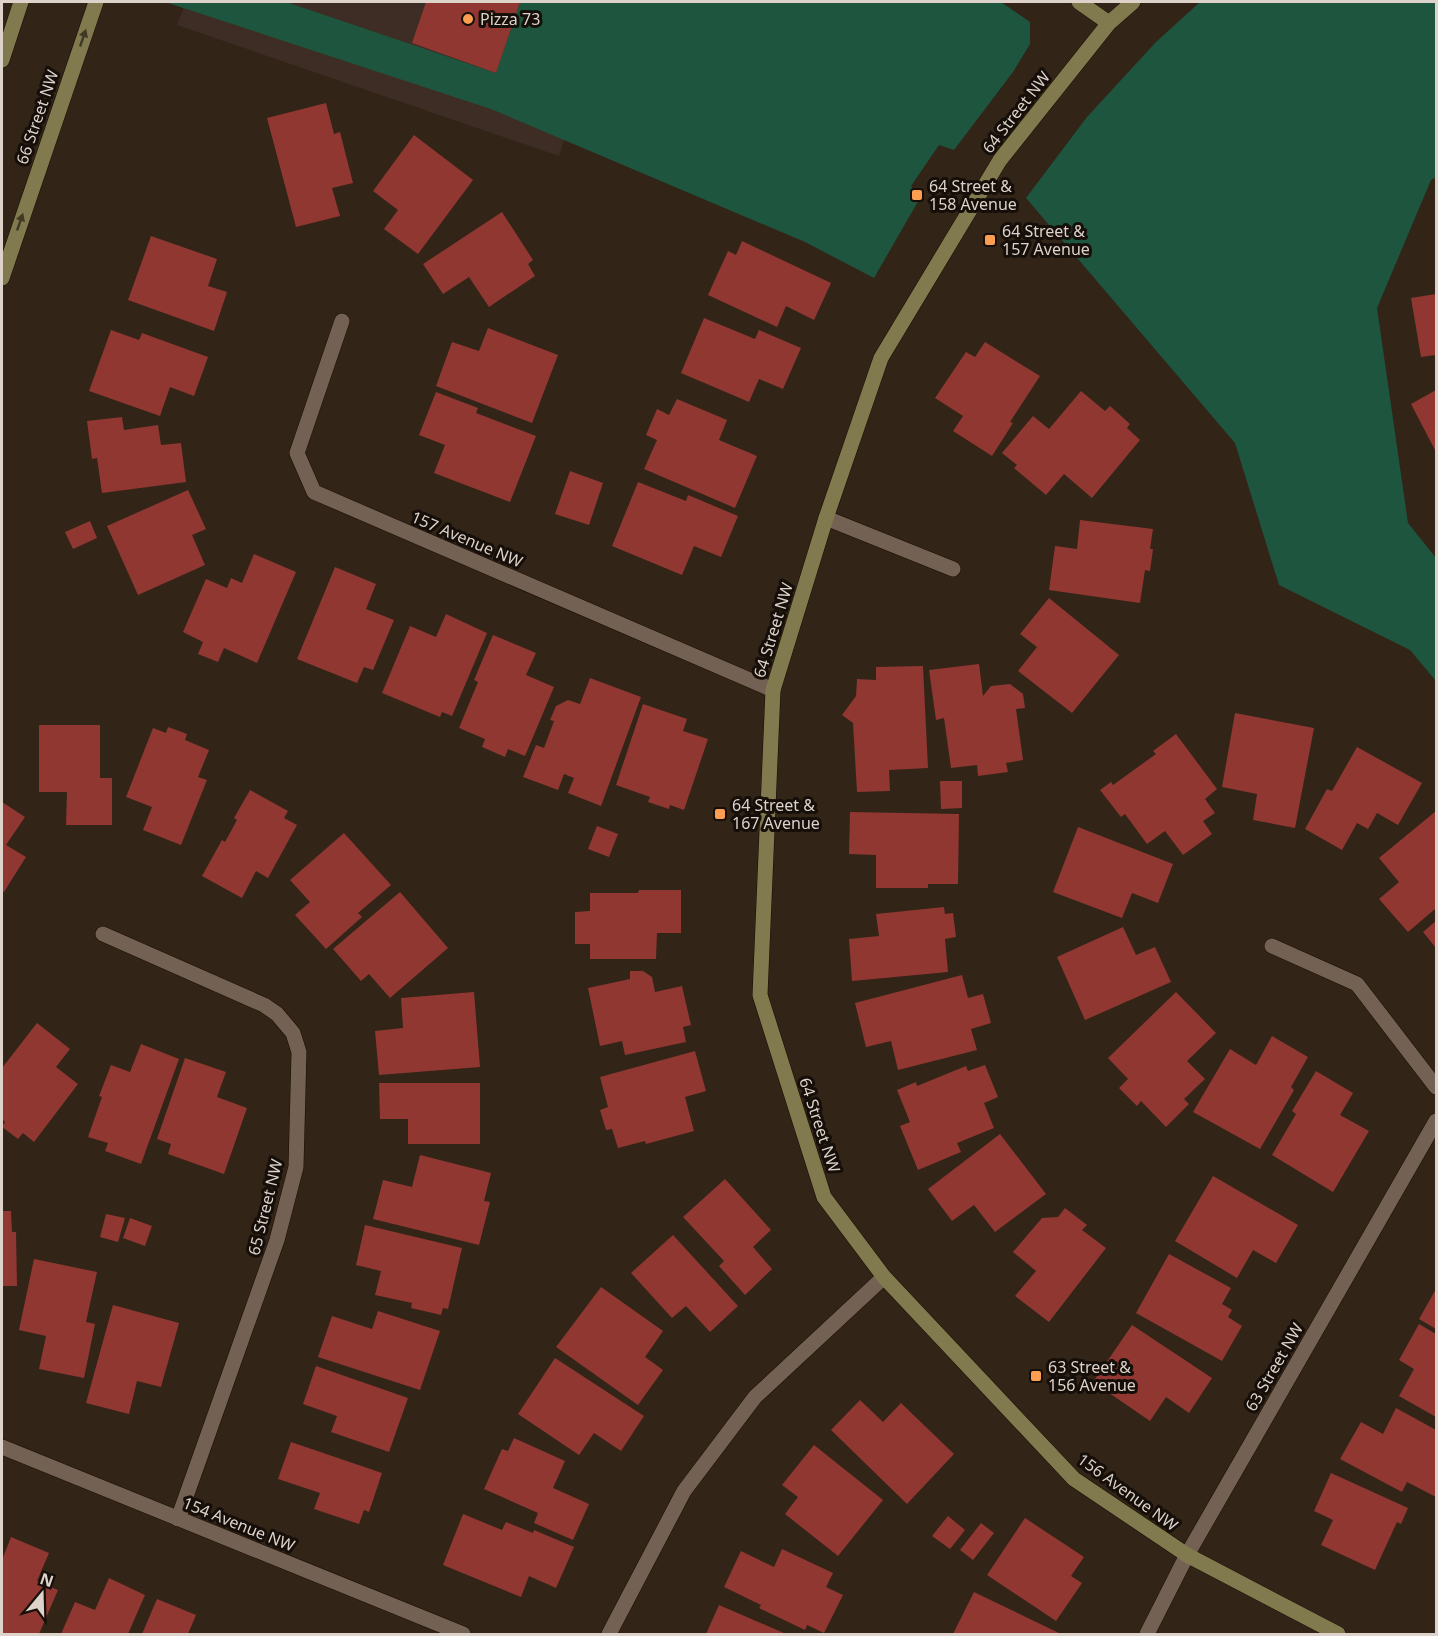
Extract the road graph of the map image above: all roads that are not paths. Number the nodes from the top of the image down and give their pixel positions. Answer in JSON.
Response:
{"nodes":[{"id":1,"x":21,"y":2,"type":"edge"},
{"id":2,"x":96,"y":2,"type":"edge"},
{"id":3,"x":1079,"y":2,"type":"edge"},
{"id":4,"x":1133,"y":2,"type":"edge"},
{"id":5,"x":1109,"y":22,"type":"junction"},
{"id":6,"x":2,"y":60,"type":"edge"},
{"id":7,"x":2,"y":278,"type":"edge"},
{"id":8,"x":342,"y":321,"type":"dead end"},
{"id":9,"x":826,"y":518,"type":"junction"},
{"id":10,"x":953,"y":569,"type":"dead end"},
{"id":11,"x":773,"y":690,"type":"junction"},
{"id":12,"x":104,"y":934,"type":"dead end"},
{"id":13,"x":1272,"y":946,"type":"dead end"},
{"id":14,"x":1437,"y":1087,"type":"edge"},
{"id":15,"x":1437,"y":1121,"type":"edge"},
{"id":16,"x":884,"y":1277,"type":"junction"},
{"id":17,"x":2,"y":1447,"type":"edge"},
{"id":18,"x":178,"y":1519,"type":"junction"},
{"id":19,"x":1187,"y":1556,"type":"junction"},
{"id":20,"x":463,"y":1635,"type":"edge"},
{"id":21,"x":609,"y":1635,"type":"edge"},
{"id":22,"x":1147,"y":1635,"type":"edge"},
{"id":23,"x":1338,"y":1635,"type":"edge"}],
"edges":[{"from":1,"to":6,"type":"street"},
{"from":7,"to":2,"type":"street","name":"66 Street NW","one_way":true},
{"from":3,"to":5,"type":"street"},
{"from":4,"to":5,"type":"street","name":"64 Street NW"},
{"from":5,"to":9,"type":"street","name":"64 Street NW"},
{"from":8,"to":11,"type":"street","name":"157 Avenue NW"},
{"from":9,"to":10,"type":"street"},
{"from":9,"to":11,"type":"street","name":"64 Street NW"},
{"from":11,"to":16,"type":"street","name":"64 Street NW"},
{"from":12,"to":18,"type":"street","name":"65 Street NW"},
{"from":13,"to":14,"type":"street"},
{"from":15,"to":19,"type":"street","name":"63 Street NW"},
{"from":16,"to":19,"type":"street","name":"156 Avenue NW"},
{"from":16,"to":21,"type":"street"},
{"from":17,"to":18,"type":"street","name":"154 Avenue NW"},
{"from":18,"to":20,"type":"street","name":"154 Avenue NW"},
{"from":19,"to":22,"type":"street","name":"63 Street NW"},
{"from":19,"to":23,"type":"street","name":"156 Avenue NW"}]}
